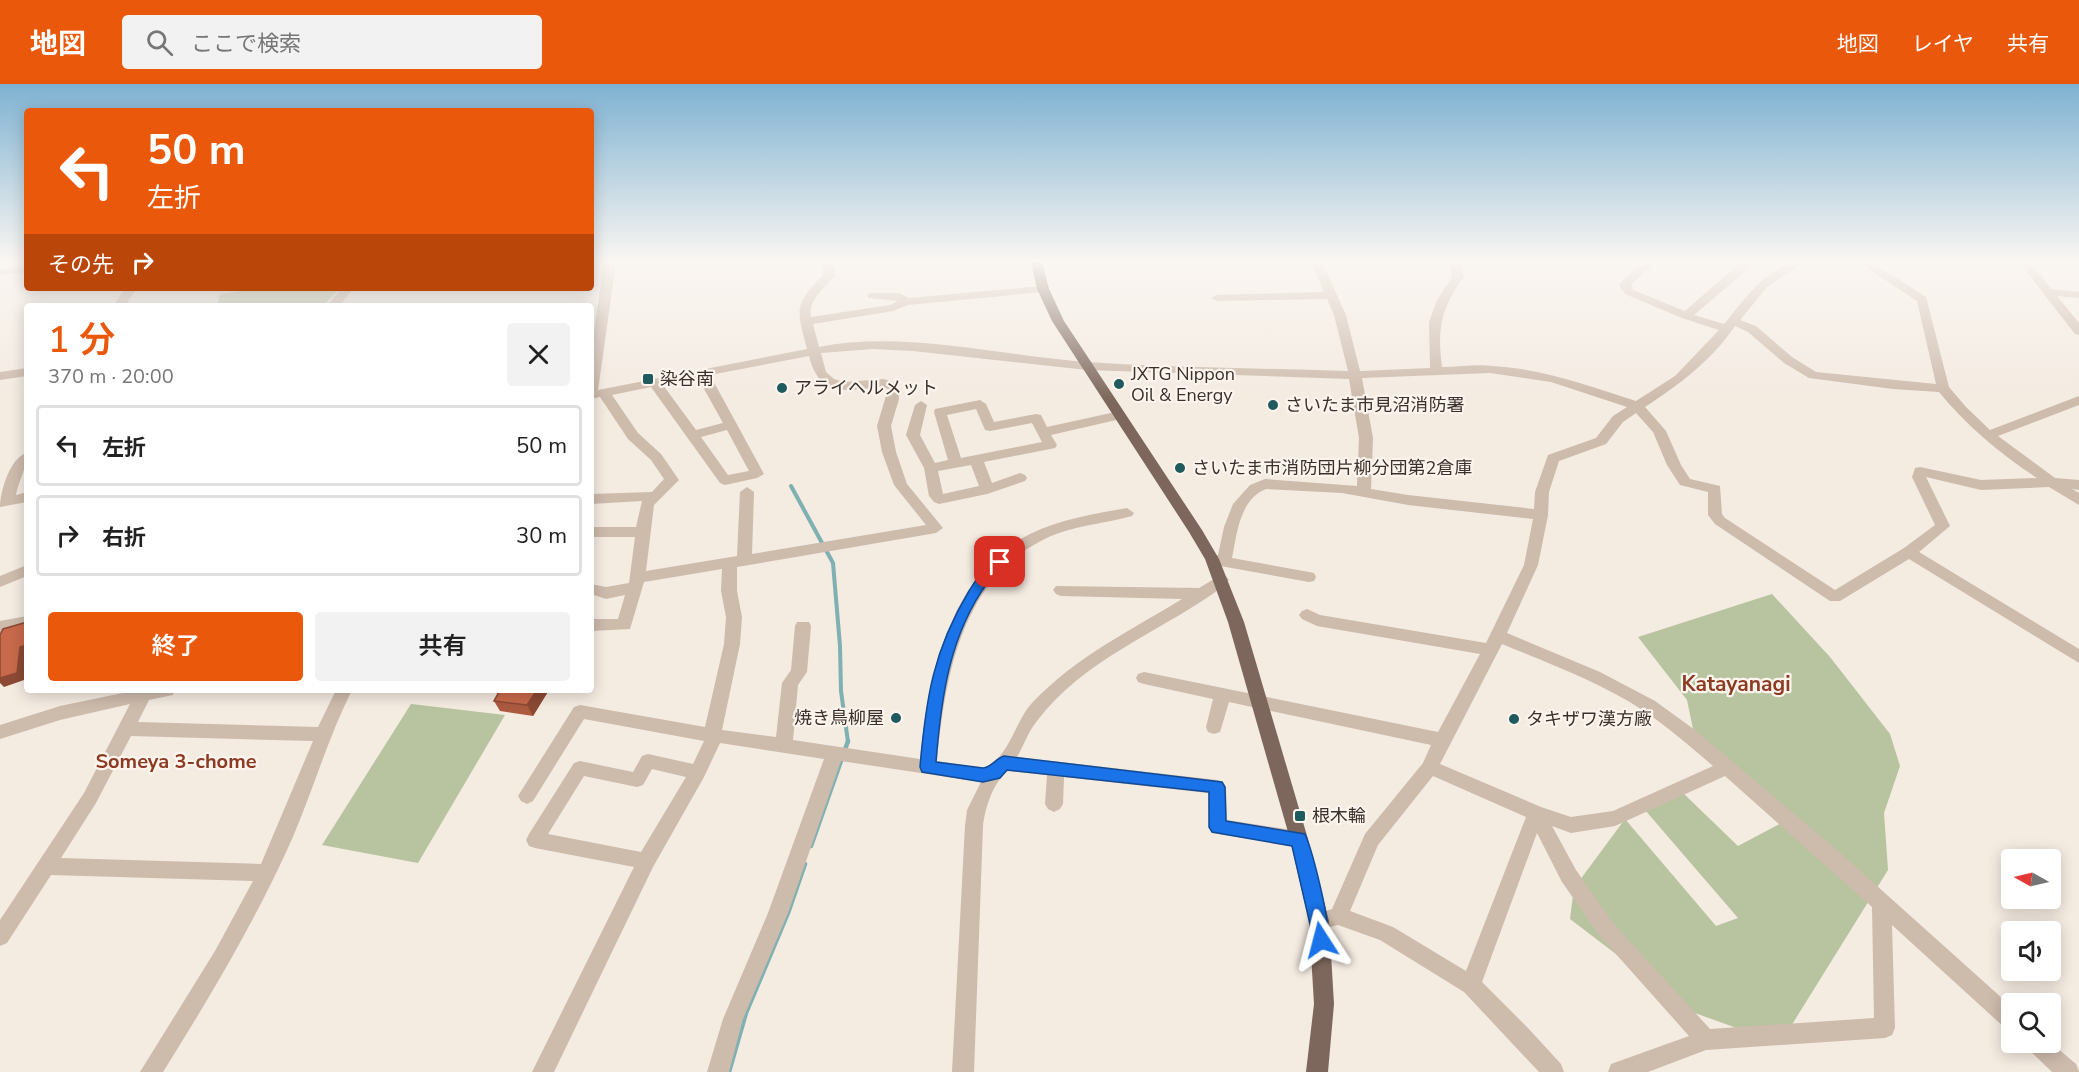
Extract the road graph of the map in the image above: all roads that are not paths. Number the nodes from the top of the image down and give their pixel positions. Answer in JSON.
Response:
{"nodes":[{"id":1,"x":806,"y":308,"type":"edge"},
{"id":2,"x":892,"y":308,"type":"edge"},
{"id":3,"x":1052,"y":308,"type":"edge"},
{"id":4,"x":1337,"y":308,"type":"edge"},
{"id":5,"x":1440,"y":308,"type":"edge"},
{"id":6,"x":1667,"y":308,"type":"edge"},
{"id":7,"x":1695,"y":308,"type":"edge"},
{"id":8,"x":1744,"y":308,"type":"edge"},
{"id":9,"x":1926,"y":308,"type":"edge"},
{"id":10,"x":2061,"y":308,"type":"edge"},
{"id":11,"x":1686,"y":316,"type":"junction"},
{"id":12,"x":597,"y":317,"type":"edge"},
{"id":13,"x":807,"y":321,"type":"junction"},
{"id":14,"x":1730,"y":325,"type":"junction"},
{"id":15,"x":2079,"y":331,"type":"edge"},
{"id":16,"x":814,"y":351,"type":"junction"},
{"id":17,"x":1087,"y":366,"type":"junction"},
{"id":18,"x":24,"y":372,"type":"edge"},
{"id":19,"x":702,"y":373,"type":"junction"},
{"id":20,"x":1437,"y":373,"type":"junction"},
{"id":21,"x":1355,"y":375,"type":"junction"},
{"id":22,"x":0,"y":376,"type":"edge"},
{"id":23,"x":655,"y":382,"type":"junction"},
{"id":24,"x":1943,"y":388,"type":"junction"},
{"id":25,"x":596,"y":394,"type":"edge"},
{"id":26,"x":2079,"y":400,"type":"edge"},
{"id":27,"x":921,"y":405,"type":"dead end"},
{"id":28,"x":1637,"y":406,"type":"junction"},
{"id":29,"x":1120,"y":415,"type":"junction"},
{"id":30,"x":730,"y":425,"type":"junction"},
{"id":31,"x":1045,"y":432,"type":"junction"},
{"id":32,"x":693,"y":435,"type":"junction"},
{"id":33,"x":1988,"y":435,"type":"junction"},
{"id":34,"x":976,"y":459,"type":"junction"},
{"id":35,"x":24,"y":461,"type":"edge"},
{"id":36,"x":956,"y":463,"type":"junction"},
{"id":37,"x":931,"y":468,"type":"junction"},
{"id":38,"x":1020,"y":478,"type":"dead end"},
{"id":39,"x":2053,"y":482,"type":"junction"},
{"id":40,"x":2079,"y":485,"type":"edge"},
{"id":41,"x":987,"y":489,"type":"junction"},
{"id":42,"x":747,"y":492,"type":"dead end"},
{"id":43,"x":1364,"y":492,"type":"junction"},
{"id":44,"x":656,"y":496,"type":"junction"},
{"id":45,"x":24,"y":498,"type":"edge"},
{"id":46,"x":594,"y":499,"type":"edge"},
{"id":47,"x":2079,"y":500,"type":"edge"},
{"id":48,"x":3,"y":503,"type":"edge"},
{"id":49,"x":1127,"y":513,"type":"dead end"},
{"id":50,"x":1541,"y":515,"type":"junction"},
{"id":51,"x":594,"y":532,"type":"edge"},
{"id":52,"x":643,"y":532,"type":"junction"},
{"id":53,"x":1910,"y":552,"type":"junction"},
{"id":54,"x":1218,"y":560,"type":"junction"},
{"id":55,"x":737,"y":561,"type":"junction"},
{"id":56,"x":24,"y":571,"type":"edge"},
{"id":57,"x":1309,"y":577,"type":"dead end"},
{"id":58,"x":1221,"y":580,"type":"junction"},
{"id":59,"x":0,"y":582,"type":"edge"},
{"id":60,"x":637,"y":583,"type":"junction"},
{"id":61,"x":594,"y":590,"type":"edge"},
{"id":62,"x":1061,"y":590,"type":"dead end"},
{"id":63,"x":1204,"y":594,"type":"junction"},
{"id":64,"x":1307,"y":615,"type":"dead end"},
{"id":65,"x":24,"y":623,"type":"edge"},
{"id":66,"x":594,"y":625,"type":"edge"},
{"id":67,"x":803,"y":626,"type":"dead end"},
{"id":68,"x":0,"y":627,"type":"edge"},
{"id":69,"x":1494,"y":643,"type":"junction"},
{"id":70,"x":2075,"y":650,"type":"edge"},
{"id":71,"x":1144,"y":678,"type":"dead end"},
{"id":72,"x":145,"y":693,"type":"edge"},
{"id":73,"x":343,"y":693,"type":"edge"},
{"id":74,"x":1223,"y":694,"type":"junction"},
{"id":75,"x":1259,"y":701,"type":"junction"},
{"id":76,"x":1214,"y":727,"type":"dead end"},
{"id":77,"x":126,"y":729,"type":"junction"},
{"id":78,"x":0,"y":732,"type":"edge"},
{"id":79,"x":324,"y":734,"type":"junction"},
{"id":80,"x":712,"y":735,"type":"junction"},
{"id":81,"x":1442,"y":740,"type":"junction"},
{"id":82,"x":784,"y":746,"type":"junction"},
{"id":83,"x":835,"y":753,"type":"junction"},
{"id":84,"x":928,"y":767,"type":"junction"},
{"id":85,"x":1430,"y":767,"type":"junction"},
{"id":86,"x":1728,"y":767,"type":"junction"},
{"id":87,"x":999,"y":768,"type":"junction"},
{"id":88,"x":1056,"y":769,"type":"junction"},
{"id":89,"x":698,"y":772,"type":"junction"},
{"id":90,"x":527,"y":796,"type":"dead end"},
{"id":91,"x":1054,"y":804,"type":"dead end"},
{"id":92,"x":1536,"y":813,"type":"junction"},
{"id":93,"x":1299,"y":839,"type":"junction"},
{"id":94,"x":646,"y":861,"type":"junction"},
{"id":95,"x":45,"y":866,"type":"junction"},
{"id":96,"x":266,"y":873,"type":"junction"},
{"id":97,"x":1882,"y":906,"type":"junction"},
{"id":98,"x":1329,"y":918,"type":"junction"},
{"id":99,"x":0,"y":937,"type":"edge"},
{"id":100,"x":1471,"y":985,"type":"junction"},
{"id":101,"x":2001,"y":1011,"type":"edge"},
{"id":102,"x":1706,"y":1040,"type":"junction"},
{"id":103,"x":2047,"y":1053,"type":"edge"},
{"id":104,"x":151,"y":1072,"type":"edge"},
{"id":105,"x":543,"y":1072,"type":"edge"},
{"id":106,"x":718,"y":1072,"type":"edge"},
{"id":107,"x":963,"y":1072,"type":"edge"},
{"id":108,"x":1317,"y":1072,"type":"edge"},
{"id":109,"x":1553,"y":1072,"type":"edge"},
{"id":110,"x":1619,"y":1072,"type":"edge"},
{"id":111,"x":2068,"y":1072,"type":"edge"}],
"edges":[{"from":1,"to":13,"type":"street"},
{"from":2,"to":13,"type":"street"},
{"from":3,"to":17,"type":"main road"},
{"from":4,"to":21,"type":"street"},
{"from":5,"to":20,"type":"street"},
{"from":6,"to":11,"type":"street"},
{"from":7,"to":11,"type":"street"},
{"from":8,"to":14,"type":"street"},
{"from":9,"to":24,"type":"street"},
{"from":10,"to":15,"type":"street"},
{"from":11,"to":14,"type":"street"},
{"from":12,"to":25,"type":"street"},
{"from":13,"to":16,"type":"street"},
{"from":14,"to":24,"type":"street"},
{"from":14,"to":28,"type":"street"},
{"from":16,"to":17,"type":"street"},
{"from":16,"to":19,"type":"street"},
{"from":16,"to":55,"type":"street"},
{"from":17,"to":21,"type":"street"},
{"from":17,"to":29,"type":"main road"},
{"from":18,"to":22,"type":"street"},
{"from":19,"to":23,"type":"street"},
{"from":19,"to":30,"type":"street"},
{"from":20,"to":21,"type":"street"},
{"from":20,"to":28,"type":"street"},
{"from":21,"to":43,"type":"street"},
{"from":23,"to":25,"type":"street"},
{"from":23,"to":32,"type":"street"},
{"from":24,"to":33,"type":"street"},
{"from":25,"to":44,"type":"street"},
{"from":26,"to":33,"type":"street"},
{"from":27,"to":37,"type":"street"},
{"from":28,"to":50,"type":"street"},
{"from":28,"to":53,"type":"street"},
{"from":29,"to":31,"type":"street"},
{"from":29,"to":54,"type":"main road"},
{"from":30,"to":32,"type":"street"},
{"from":30,"to":32,"type":"street"},
{"from":31,"to":34,"type":"street"},
{"from":31,"to":36,"type":"street"},
{"from":33,"to":39,"type":"street"},
{"from":34,"to":36,"type":"street"},
{"from":34,"to":41,"type":"street"},
{"from":35,"to":48,"type":"street"},
{"from":36,"to":37,"type":"street"},
{"from":37,"to":41,"type":"street"},
{"from":38,"to":41,"type":"street"},
{"from":39,"to":40,"type":"street"},
{"from":39,"to":47,"type":"street"},
{"from":39,"to":53,"type":"street"},
{"from":42,"to":55,"type":"street"},
{"from":43,"to":50,"type":"street"},
{"from":43,"to":54,"type":"street"},
{"from":44,"to":46,"type":"street"},
{"from":44,"to":52,"type":"street"},
{"from":45,"to":48,"type":"street"},
{"from":49,"to":84,"type":"street"},
{"from":50,"to":69,"type":"street"},
{"from":51,"to":52,"type":"street"},
{"from":52,"to":60,"type":"street"},
{"from":53,"to":70,"type":"street"},
{"from":54,"to":57,"type":"street"},
{"from":54,"to":58,"type":"main road"},
{"from":55,"to":60,"type":"street"},
{"from":55,"to":80,"type":"street"},
{"from":56,"to":59,"type":"street"},
{"from":58,"to":63,"type":"street"},
{"from":58,"to":75,"type":"main road"},
{"from":60,"to":61,"type":"street"},
{"from":60,"to":66,"type":"street"},
{"from":62,"to":63,"type":"street"},
{"from":63,"to":87,"type":"street"},
{"from":64,"to":69,"type":"street"},
{"from":65,"to":68,"type":"street"},
{"from":67,"to":82,"type":"street"},
{"from":69,"to":81,"type":"street"},
{"from":69,"to":86,"type":"street"},
{"from":71,"to":74,"type":"street"},
{"from":72,"to":77,"type":"street"},
{"from":72,"to":78,"type":"street"},
{"from":73,"to":79,"type":"street"},
{"from":74,"to":75,"type":"street"},
{"from":74,"to":76,"type":"street"},
{"from":75,"to":81,"type":"street"},
{"from":75,"to":93,"type":"main road"},
{"from":77,"to":79,"type":"street"},
{"from":77,"to":95,"type":"street"},
{"from":79,"to":96,"type":"street"},
{"from":80,"to":82,"type":"street"},
{"from":80,"to":89,"type":"street"},
{"from":80,"to":90,"type":"street"},
{"from":81,"to":85,"type":"street"},
{"from":82,"to":83,"type":"street"},
{"from":83,"to":84,"type":"street"},
{"from":83,"to":106,"type":"street"},
{"from":84,"to":87,"type":"street"},
{"from":85,"to":92,"type":"street"},
{"from":85,"to":98,"type":"street"},
{"from":86,"to":92,"type":"street"},
{"from":86,"to":97,"type":"street"},
{"from":87,"to":88,"type":"street"},
{"from":87,"to":107,"type":"street"},
{"from":88,"to":91,"type":"street"},
{"from":88,"to":93,"type":"street"},
{"from":89,"to":94,"type":"street"},
{"from":89,"to":94,"type":"street"},
{"from":92,"to":100,"type":"street"},
{"from":92,"to":102,"type":"street"},
{"from":93,"to":98,"type":"main road"},
{"from":94,"to":105,"type":"street"},
{"from":95,"to":96,"type":"street"},
{"from":95,"to":99,"type":"street"},
{"from":96,"to":104,"type":"street"},
{"from":97,"to":101,"type":"street"},
{"from":97,"to":102,"type":"street"},
{"from":98,"to":100,"type":"street"},
{"from":98,"to":108,"type":"main road"},
{"from":100,"to":109,"type":"street"},
{"from":102,"to":110,"type":"street"},
{"from":103,"to":111,"type":"street"}]}
